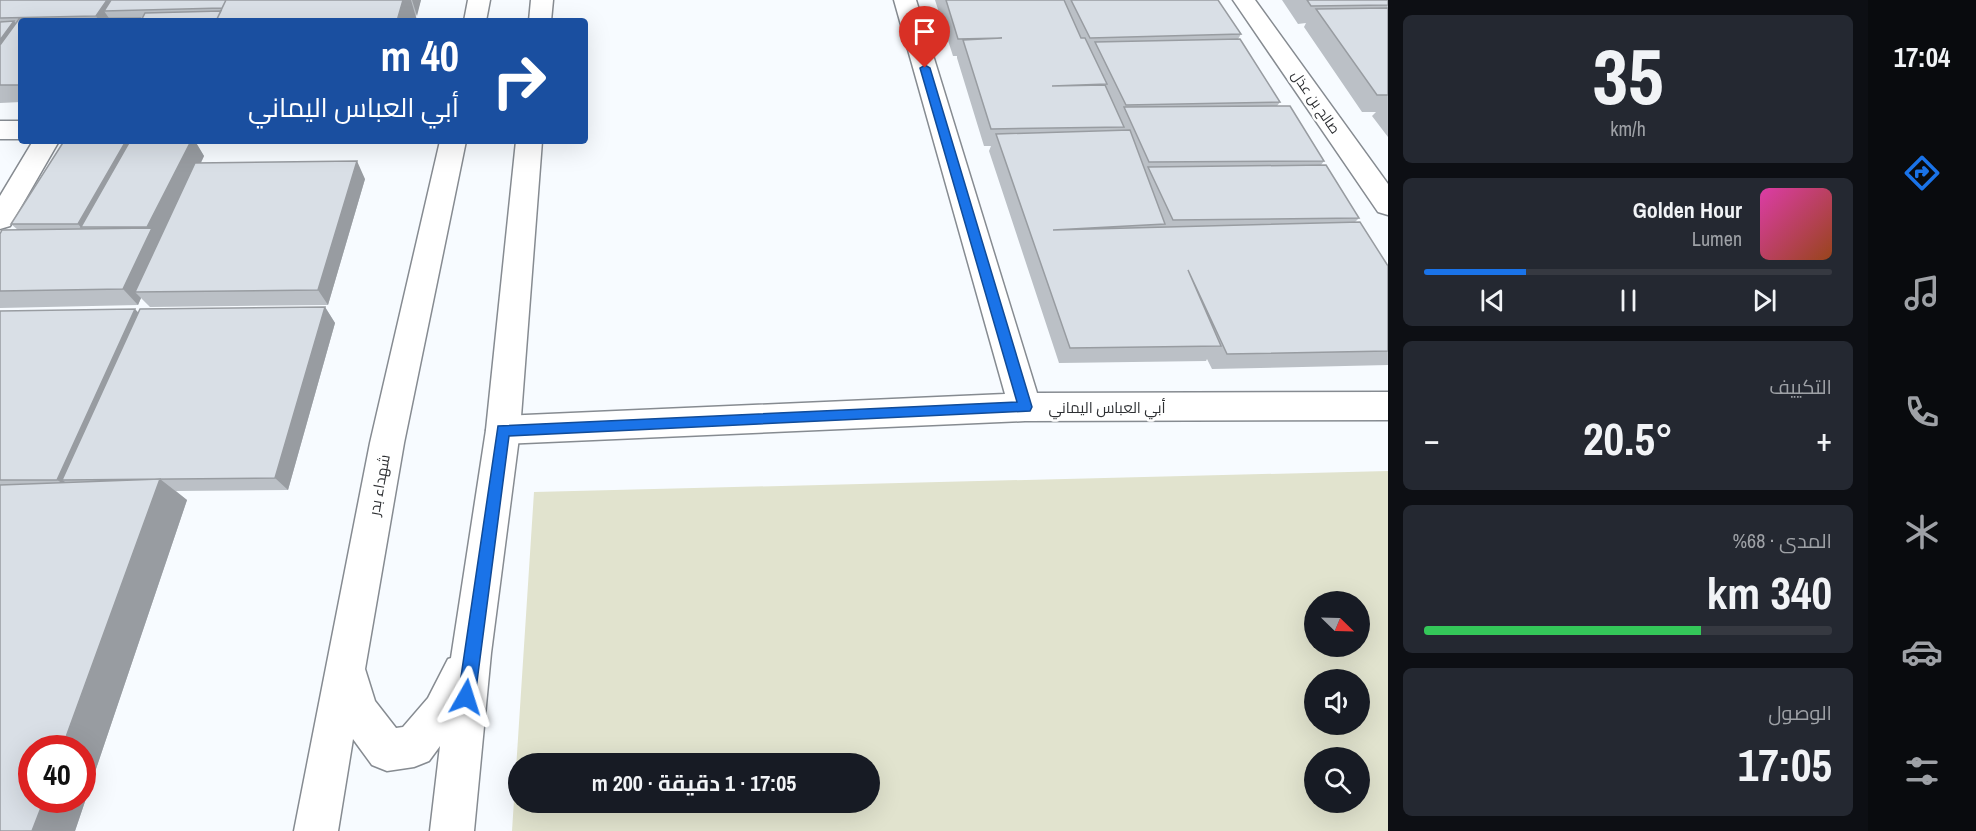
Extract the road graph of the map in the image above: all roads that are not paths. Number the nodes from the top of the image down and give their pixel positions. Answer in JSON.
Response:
{"nodes":[{"id":1,"x":479,"y":0,"type":"edge"},
{"id":2,"x":542,"y":0,"type":"edge"},
{"id":3,"x":905,"y":0,"type":"edge"},
{"id":4,"x":1244,"y":0,"type":"edge"},
{"id":5,"x":476,"y":18,"type":"edge"},
{"id":6,"x":540,"y":18,"type":"edge"},
{"id":7,"x":0,"y":130,"type":"edge"},
{"id":8,"x":18,"y":130,"type":"edge"},
{"id":9,"x":44,"y":144,"type":"edge"},
{"id":10,"x":452,"y":144,"type":"edge"},
{"id":11,"x":529,"y":144,"type":"edge"},
{"id":12,"x":1388,"y":205,"type":"edge"},
{"id":13,"x":0,"y":219,"type":"edge"},
{"id":14,"x":1388,"y":406,"type":"edge"},
{"id":15,"x":1025,"y":407,"type":"junction"},
{"id":16,"x":503,"y":430,"type":"junction"},
{"id":17,"x":471,"y":653,"type":"junction"},
{"id":18,"x":345,"y":668,"type":"junction"},
{"id":19,"x":316,"y":831,"type":"edge"},
{"id":20,"x":452,"y":831,"type":"edge"}],
"edges":[{"from":1,"to":5,"type":"street"},
{"from":2,"to":6,"type":"street"},
{"from":3,"to":15,"type":"street"},
{"from":4,"to":12,"type":"street","name":"صالح بن عذل"},
{"from":7,"to":8,"type":"street"},
{"from":9,"to":13,"type":"street"},
{"from":10,"to":18,"type":"street","name":"شهداء بدر"},
{"from":11,"to":16,"type":"street"},
{"from":14,"to":15,"type":"street","name":"أبي العباس اليماني"},
{"from":15,"to":16,"type":"street","name":"أبي العباس اليماني"},
{"from":16,"to":17,"type":"street"},
{"from":17,"to":18,"type":"street"},
{"from":17,"to":20,"type":"street"},
{"from":18,"to":19,"type":"street","name":"شهداء بدر"}]}
